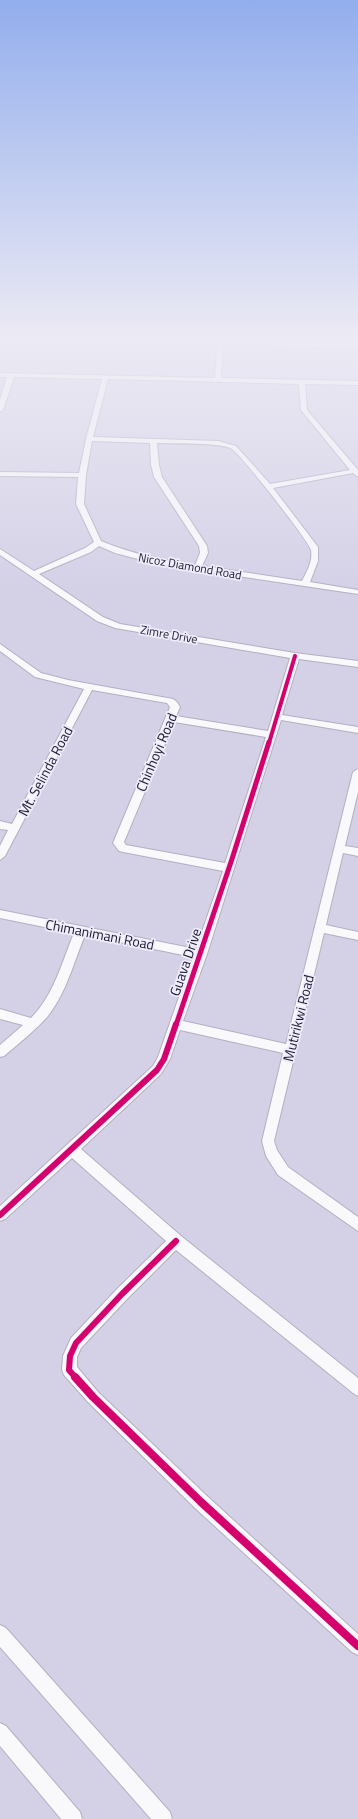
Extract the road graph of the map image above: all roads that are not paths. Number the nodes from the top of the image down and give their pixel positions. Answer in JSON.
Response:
{"nodes":[{"id":1,"x":93,"y":423,"type":"edge"},
{"id":2,"x":315,"y":423,"type":"edge"},
{"id":3,"x":89,"y":439,"type":"junction"},
{"id":4,"x":153,"y":441,"type":"junction"},
{"id":5,"x":356,"y":473,"type":"edge"},
{"id":6,"x":0,"y":474,"type":"edge"},
{"id":7,"x":82,"y":475,"type":"junction"},
{"id":8,"x":268,"y":486,"type":"junction"},
{"id":9,"x":98,"y":543,"type":"junction"},
{"id":10,"x":0,"y":551,"type":"edge"},
{"id":11,"x":197,"y":569,"type":"junction"},
{"id":12,"x":33,"y":574,"type":"junction"},
{"id":13,"x":305,"y":584,"type":"junction"},
{"id":14,"x":358,"y":592,"type":"edge"},
{"id":15,"x":0,"y":647,"type":"edge"},
{"id":16,"x":295,"y":656,"type":"junction"},
{"id":17,"x":358,"y":664,"type":"edge"},
{"id":18,"x":89,"y":686,"type":"junction"},
{"id":19,"x":278,"y":716,"type":"junction"},
{"id":20,"x":171,"y":718,"type":"junction"},
{"id":21,"x":358,"y":730,"type":"edge"},
{"id":22,"x":272,"y":735,"type":"junction"},
{"id":23,"x":358,"y":772,"type":"edge"},
{"id":24,"x":0,"y":825,"type":"edge"},
{"id":25,"x":15,"y":828,"type":"junction"},
{"id":26,"x":339,"y":849,"type":"junction"},
{"id":27,"x":358,"y":852,"type":"edge"},
{"id":28,"x":0,"y":856,"type":"edge"},
{"id":29,"x":229,"y":868,"type":"junction"},
{"id":30,"x":0,"y":914,"type":"edge"},
{"id":31,"x":320,"y":928,"type":"junction"},
{"id":32,"x":81,"y":930,"type":"junction"},
{"id":33,"x":358,"y":936,"type":"edge"},
{"id":34,"x":201,"y":954,"type":"junction"},
{"id":35,"x":0,"y":1014,"type":"edge"},
{"id":36,"x":33,"y":1023,"type":"junction"},
{"id":37,"x":176,"y":1024,"type":"junction"},
{"id":38,"x":290,"y":1050,"type":"junction"},
{"id":39,"x":0,"y":1052,"type":"edge"},
{"id":40,"x":72,"y":1150,"type":"junction"},
{"id":41,"x":0,"y":1215,"type":"edge"},
{"id":42,"x":358,"y":1226,"type":"edge"},
{"id":43,"x":176,"y":1241,"type":"junction"},
{"id":44,"x":358,"y":1388,"type":"edge"},
{"id":45,"x":0,"y":1634,"type":"edge"},
{"id":46,"x":358,"y":1646,"type":"edge"},
{"id":47,"x":0,"y":1732,"type":"edge"},
{"id":48,"x":73,"y":1819,"type":"edge"},
{"id":49,"x":163,"y":1819,"type":"edge"}],
"edges":[{"from":1,"to":3,"type":"street"},
{"from":2,"to":5,"type":"street"},
{"from":3,"to":4,"type":"street"},
{"from":3,"to":7,"type":"street"},
{"from":4,"to":8,"type":"street"},
{"from":4,"to":11,"type":"street"},
{"from":5,"to":8,"type":"street"},
{"from":6,"to":7,"type":"street"},
{"from":7,"to":9,"type":"street"},
{"from":8,"to":13,"type":"street"},
{"from":9,"to":11,"type":"street","name":"Nicoz Diamond Road"},
{"from":9,"to":12,"type":"street"},
{"from":10,"to":12,"type":"street","name":"Zimre Drive"},
{"from":11,"to":13,"type":"street","name":"Nicoz Diamond Road"},
{"from":12,"to":16,"type":"street","name":"Zimre Drive"},
{"from":13,"to":14,"type":"street","name":"Nicoz Diamond Road"},
{"from":15,"to":18,"type":"street","name":"Chinhoyi Road"},
{"from":16,"to":17,"type":"street","name":"Zimre Drive"},
{"from":16,"to":19,"type":"street","name":"Guava Drive"},
{"from":18,"to":20,"type":"street","name":"Chinhoyi Road"},
{"from":18,"to":25,"type":"street","name":"Mt. Selinda Road"},
{"from":19,"to":21,"type":"street"},
{"from":19,"to":22,"type":"street","name":"Guava Drive"},
{"from":20,"to":22,"type":"street"},
{"from":20,"to":29,"type":"street","name":"Chinhoyi Road"},
{"from":22,"to":29,"type":"street","name":"Guava Drive"},
{"from":23,"to":26,"type":"street","name":"Mutirikwi Road"},
{"from":24,"to":25,"type":"street"},
{"from":25,"to":28,"type":"street","name":"Mt. Selinda Road"},
{"from":26,"to":27,"type":"street"},
{"from":26,"to":31,"type":"street","name":"Mutirikwi Road"},
{"from":29,"to":34,"type":"street","name":"Guava Drive"},
{"from":30,"to":32,"type":"street","name":"Chimanimani Road"},
{"from":31,"to":33,"type":"street"},
{"from":31,"to":38,"type":"street","name":"Mutirikwi Road"},
{"from":32,"to":34,"type":"street","name":"Chimanimani Road"},
{"from":32,"to":36,"type":"street"},
{"from":34,"to":37,"type":"street","name":"Guava Drive"},
{"from":35,"to":36,"type":"street"},
{"from":36,"to":39,"type":"street"},
{"from":37,"to":38,"type":"street"},
{"from":37,"to":40,"type":"street","name":"Guava Drive"},
{"from":38,"to":42,"type":"street","name":"Mutirikwi Road"},
{"from":40,"to":41,"type":"street","name":"Guava Drive"},
{"from":40,"to":43,"type":"street"},
{"from":43,"to":44,"type":"street"},
{"from":43,"to":46,"type":"street"},
{"from":45,"to":49,"type":"street"},
{"from":47,"to":48,"type":"street"}]}
